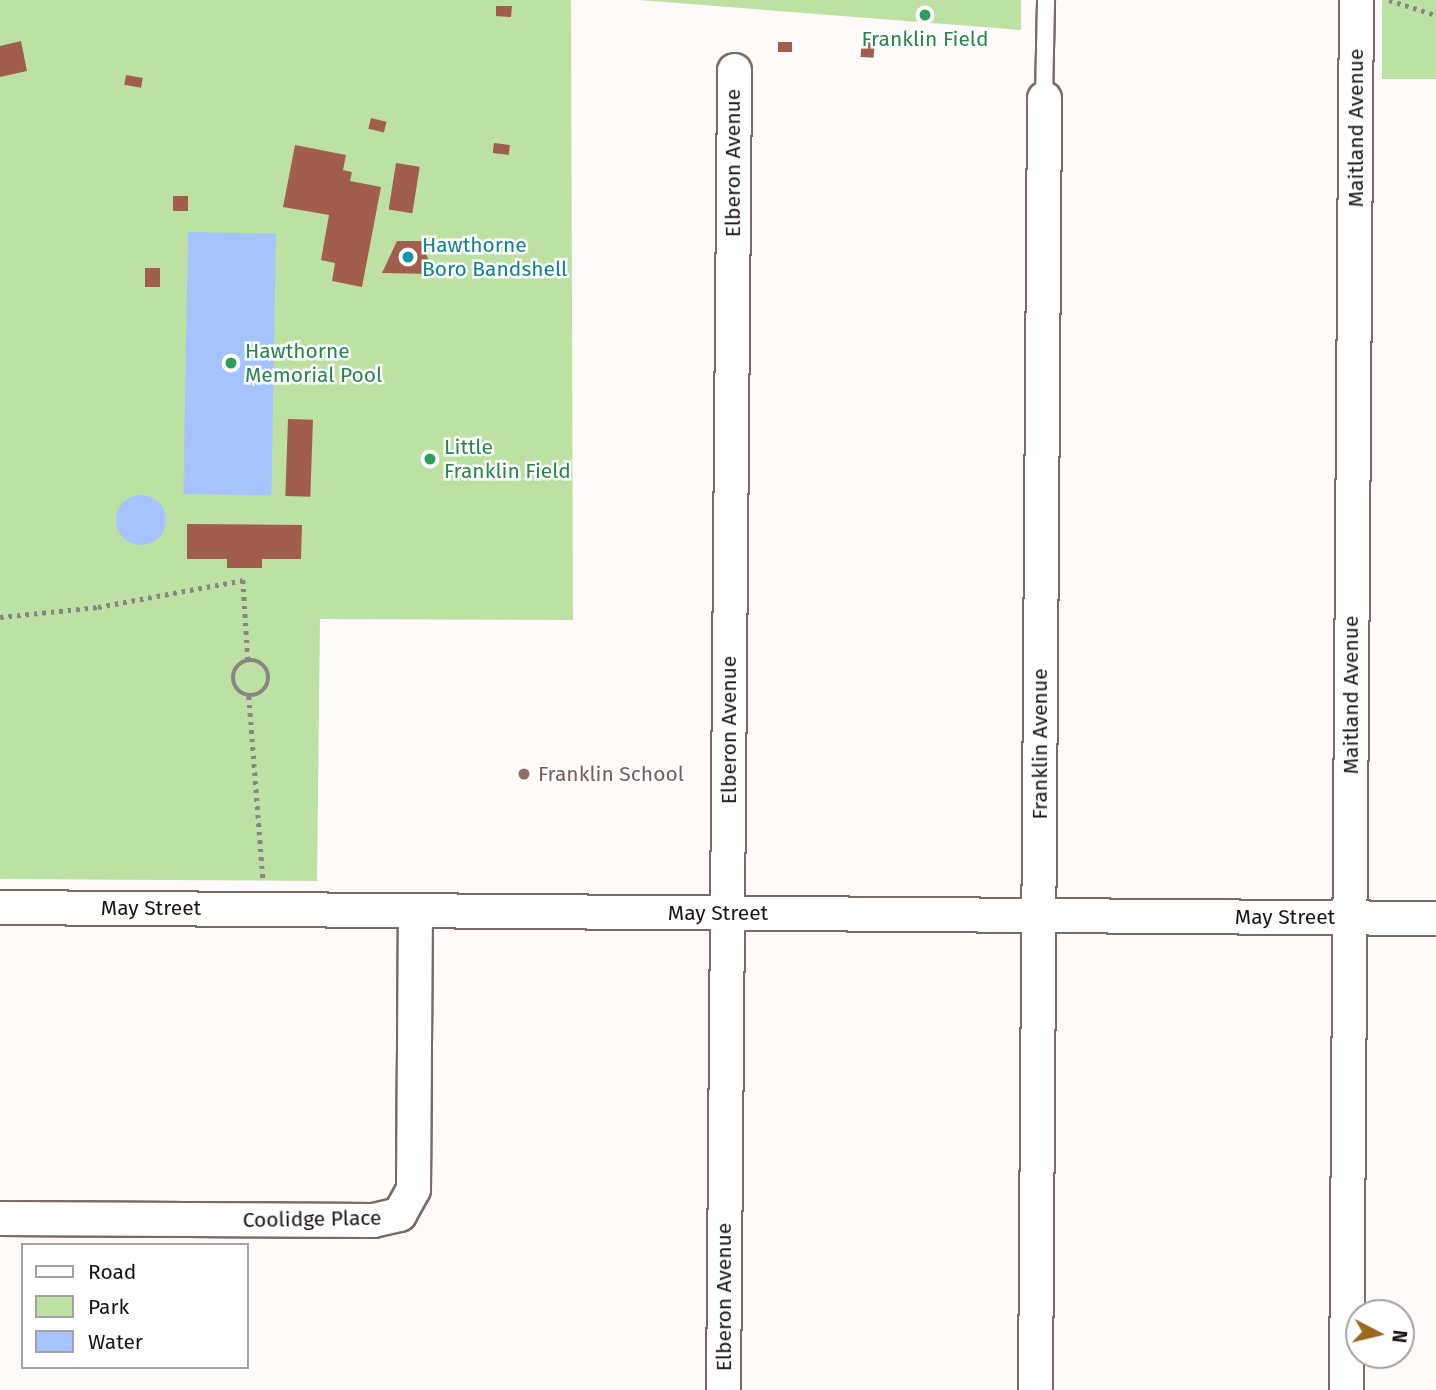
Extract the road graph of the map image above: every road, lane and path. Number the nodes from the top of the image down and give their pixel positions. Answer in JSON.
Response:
{"nodes":[{"id":1,"x":1046,"y":0,"type":"edge"},
{"id":2,"x":1356,"y":0,"type":"edge"},
{"id":3,"x":1389,"y":0,"type":"edge"},
{"id":4,"x":1436,"y":15,"type":"edge"},
{"id":5,"x":734,"y":70,"type":"dead end"},
{"id":6,"x":1044,"y":98,"type":"joint"},
{"id":7,"x":0,"y":617,"type":"edge"},
{"id":8,"x":248,"y":660,"type":"junction"},
{"id":9,"x":249,"y":696,"type":"junction"},
{"id":10,"x":0,"y":907,"type":"edge"},
{"id":11,"x":265,"y":909,"type":"junction"},
{"id":12,"x":415,"y":911,"type":"junction"},
{"id":13,"x":727,"y":913,"type":"junction"},
{"id":14,"x":1038,"y":915,"type":"junction"},
{"id":15,"x":1350,"y":917,"type":"junction"},
{"id":16,"x":1436,"y":918,"type":"edge"},
{"id":17,"x":0,"y":1218,"type":"edge"},
{"id":18,"x":723,"y":1390,"type":"edge"},
{"id":19,"x":1035,"y":1390,"type":"edge"},
{"id":20,"x":1346,"y":1390,"type":"edge"}],
"edges":[{"from":1,"to":6,"type":"lane"},
{"from":2,"to":15,"type":"street","name":"Maitland Avenue"},
{"from":3,"to":4,"type":"path"},
{"from":5,"to":13,"type":"street","name":"Elberon Avenue"},
{"from":6,"to":14,"type":"street","name":"Franklin Avenue"},
{"from":7,"to":8,"type":"path"},
{"from":8,"to":9,"type":"path"},
{"from":8,"to":9,"type":"path"},
{"from":9,"to":11,"type":"path"},
{"from":10,"to":11,"type":"street","name":"May Street"},
{"from":11,"to":12,"type":"street","name":"May Street"},
{"from":12,"to":13,"type":"street","name":"May Street"},
{"from":12,"to":17,"type":"street","name":"Coolidge Place"},
{"from":13,"to":14,"type":"street","name":"May Street"},
{"from":13,"to":18,"type":"street","name":"Elberon Avenue"},
{"from":14,"to":15,"type":"street","name":"May Street"},
{"from":14,"to":19,"type":"street","name":"Franklin Avenue"},
{"from":15,"to":16,"type":"street","name":"May Street"},
{"from":15,"to":20,"type":"street","name":"Maitland Avenue"}]}
